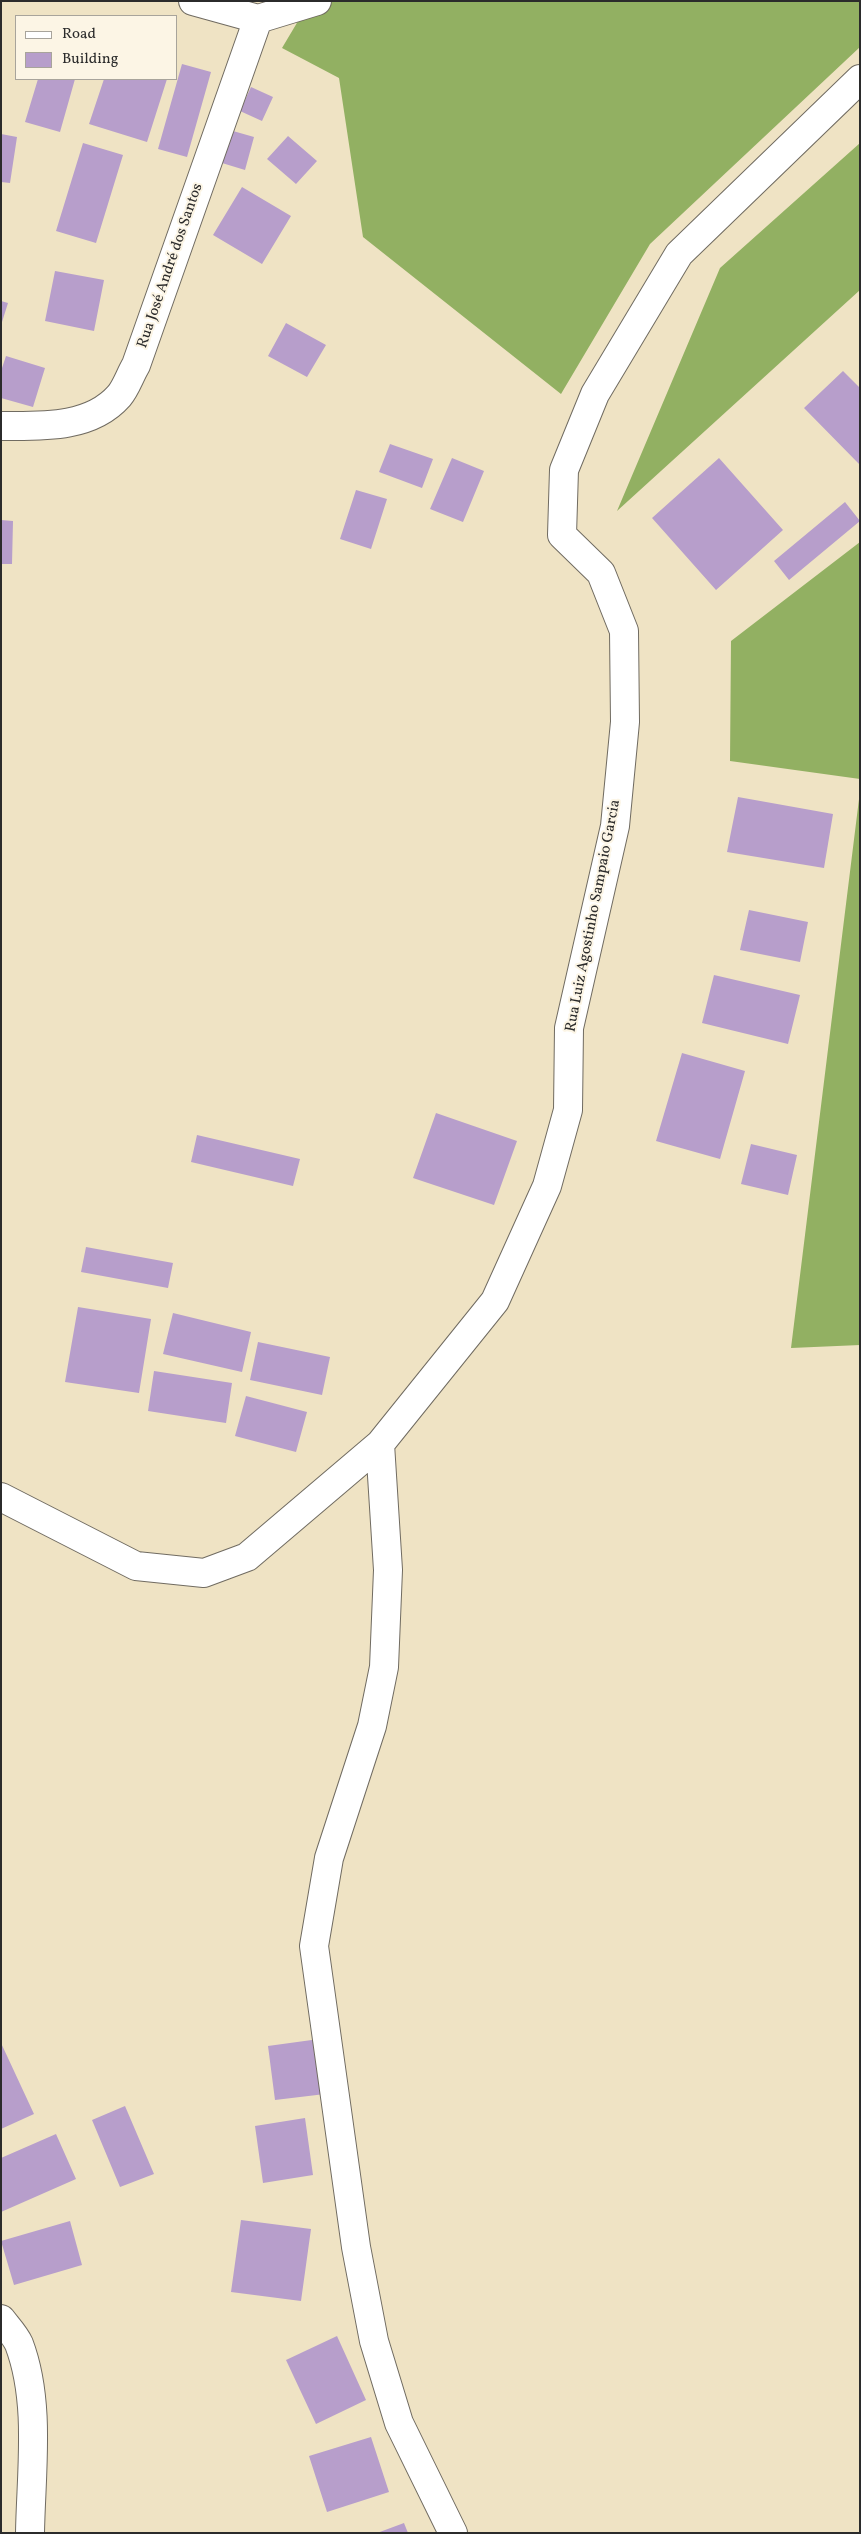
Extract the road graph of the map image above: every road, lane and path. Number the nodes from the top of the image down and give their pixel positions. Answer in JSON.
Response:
{"nodes":[{"id":1,"x":193,"y":1,"type":"edge"},
{"id":2,"x":318,"y":1,"type":"edge"},
{"id":3,"x":258,"y":18,"type":"junction"},
{"id":4,"x":860,"y":80,"type":"edge"},
{"id":5,"x":3,"y":426,"type":"edge"},
{"id":6,"x":380,"y":1444,"type":"junction"},
{"id":7,"x":1,"y":1497,"type":"edge"},
{"id":8,"x":1,"y":2319,"type":"edge"},
{"id":9,"x":30,"y":2533,"type":"edge"},
{"id":10,"x":453,"y":2533,"type":"edge"}],
"edges":[{"from":1,"to":3,"type":"street"},
{"from":2,"to":3,"type":"street"},
{"from":3,"to":5,"type":"street","name":"Rua José André dos Santos"},
{"from":4,"to":6,"type":"street","name":"Rua Luiz Agostinho Sampaio Garcia"},
{"from":6,"to":7,"type":"street","name":"Rua Luiz Agostinho Sampaio Garcia"},
{"from":6,"to":10,"type":"street"},
{"from":8,"to":9,"type":"street"}]}
